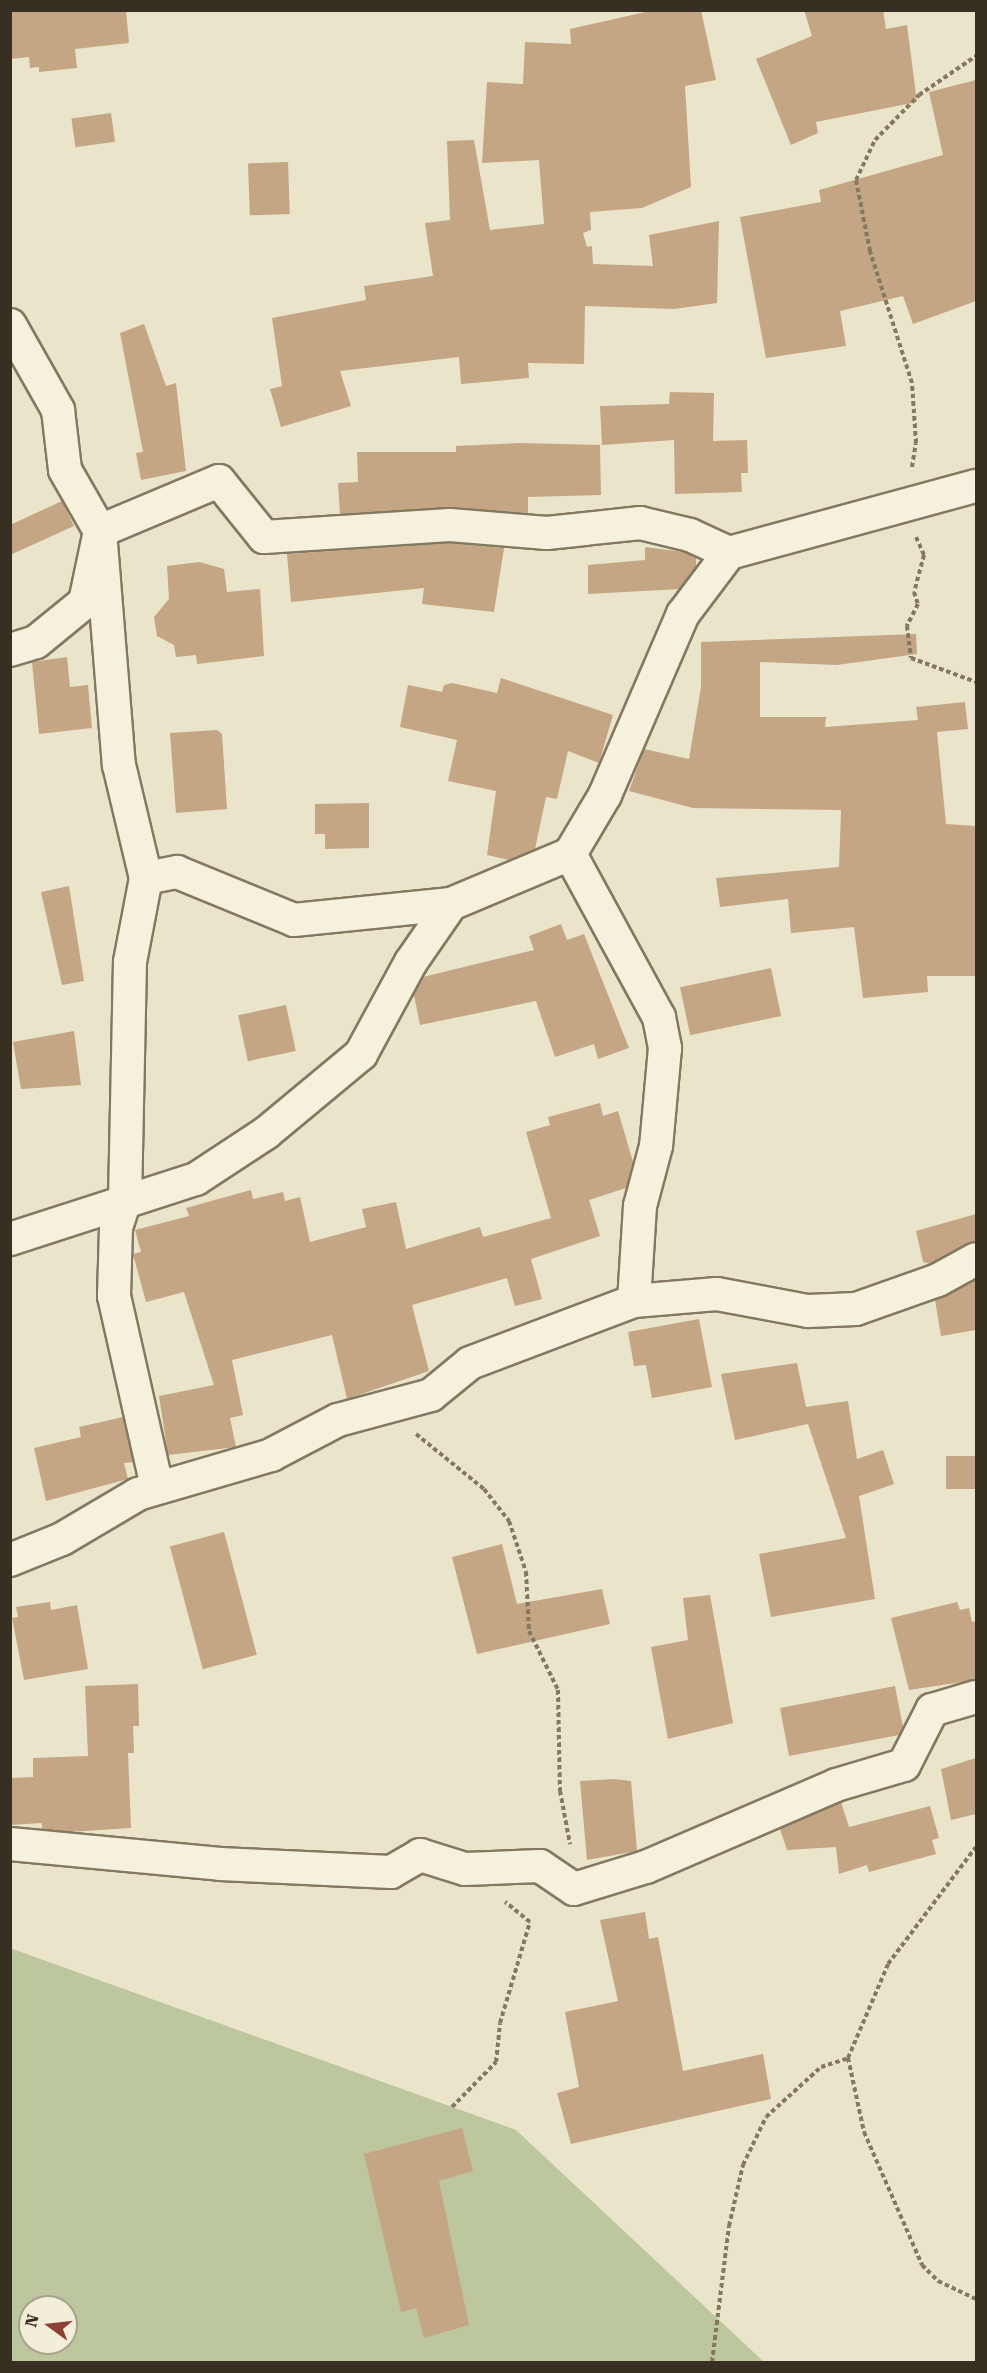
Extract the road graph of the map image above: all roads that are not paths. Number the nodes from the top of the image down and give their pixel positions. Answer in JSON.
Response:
{"nodes":[{"id":1,"x":10,"y":325,"type":"edge"},
{"id":2,"x":976,"y":486,"type":"edge"},
{"id":3,"x":100,"y":531,"type":"junction"},
{"id":4,"x":729,"y":553,"type":"junction"},
{"id":5,"x":10,"y":650,"type":"edge"},
{"id":6,"x":570,"y":854,"type":"junction"},
{"id":7,"x":147,"y":878,"type":"junction"},
{"id":8,"x":452,"y":904,"type":"junction"},
{"id":9,"x":125,"y":1200,"type":"junction"},
{"id":10,"x":10,"y":1239,"type":"edge"},
{"id":11,"x":976,"y":1259,"type":"edge"},
{"id":12,"x":634,"y":1301,"type":"junction"},
{"id":13,"x":157,"y":1487,"type":"junction"},
{"id":14,"x":10,"y":1560,"type":"edge"},
{"id":15,"x":976,"y":1697,"type":"edge"},
{"id":16,"x":10,"y":1844,"type":"edge"}],
"edges":[{"from":1,"to":3,"type":"street"},
{"from":2,"to":4,"type":"street"},
{"from":3,"to":4,"type":"street"},
{"from":3,"to":5,"type":"street"},
{"from":3,"to":7,"type":"street"},
{"from":4,"to":6,"type":"street"},
{"from":6,"to":8,"type":"street"},
{"from":6,"to":12,"type":"street"},
{"from":7,"to":8,"type":"street"},
{"from":7,"to":9,"type":"street"},
{"from":8,"to":9,"type":"street"},
{"from":9,"to":10,"type":"street"},
{"from":9,"to":13,"type":"street"},
{"from":11,"to":12,"type":"street"},
{"from":12,"to":13,"type":"street"},
{"from":13,"to":14,"type":"street"},
{"from":15,"to":16,"type":"street"}]}
